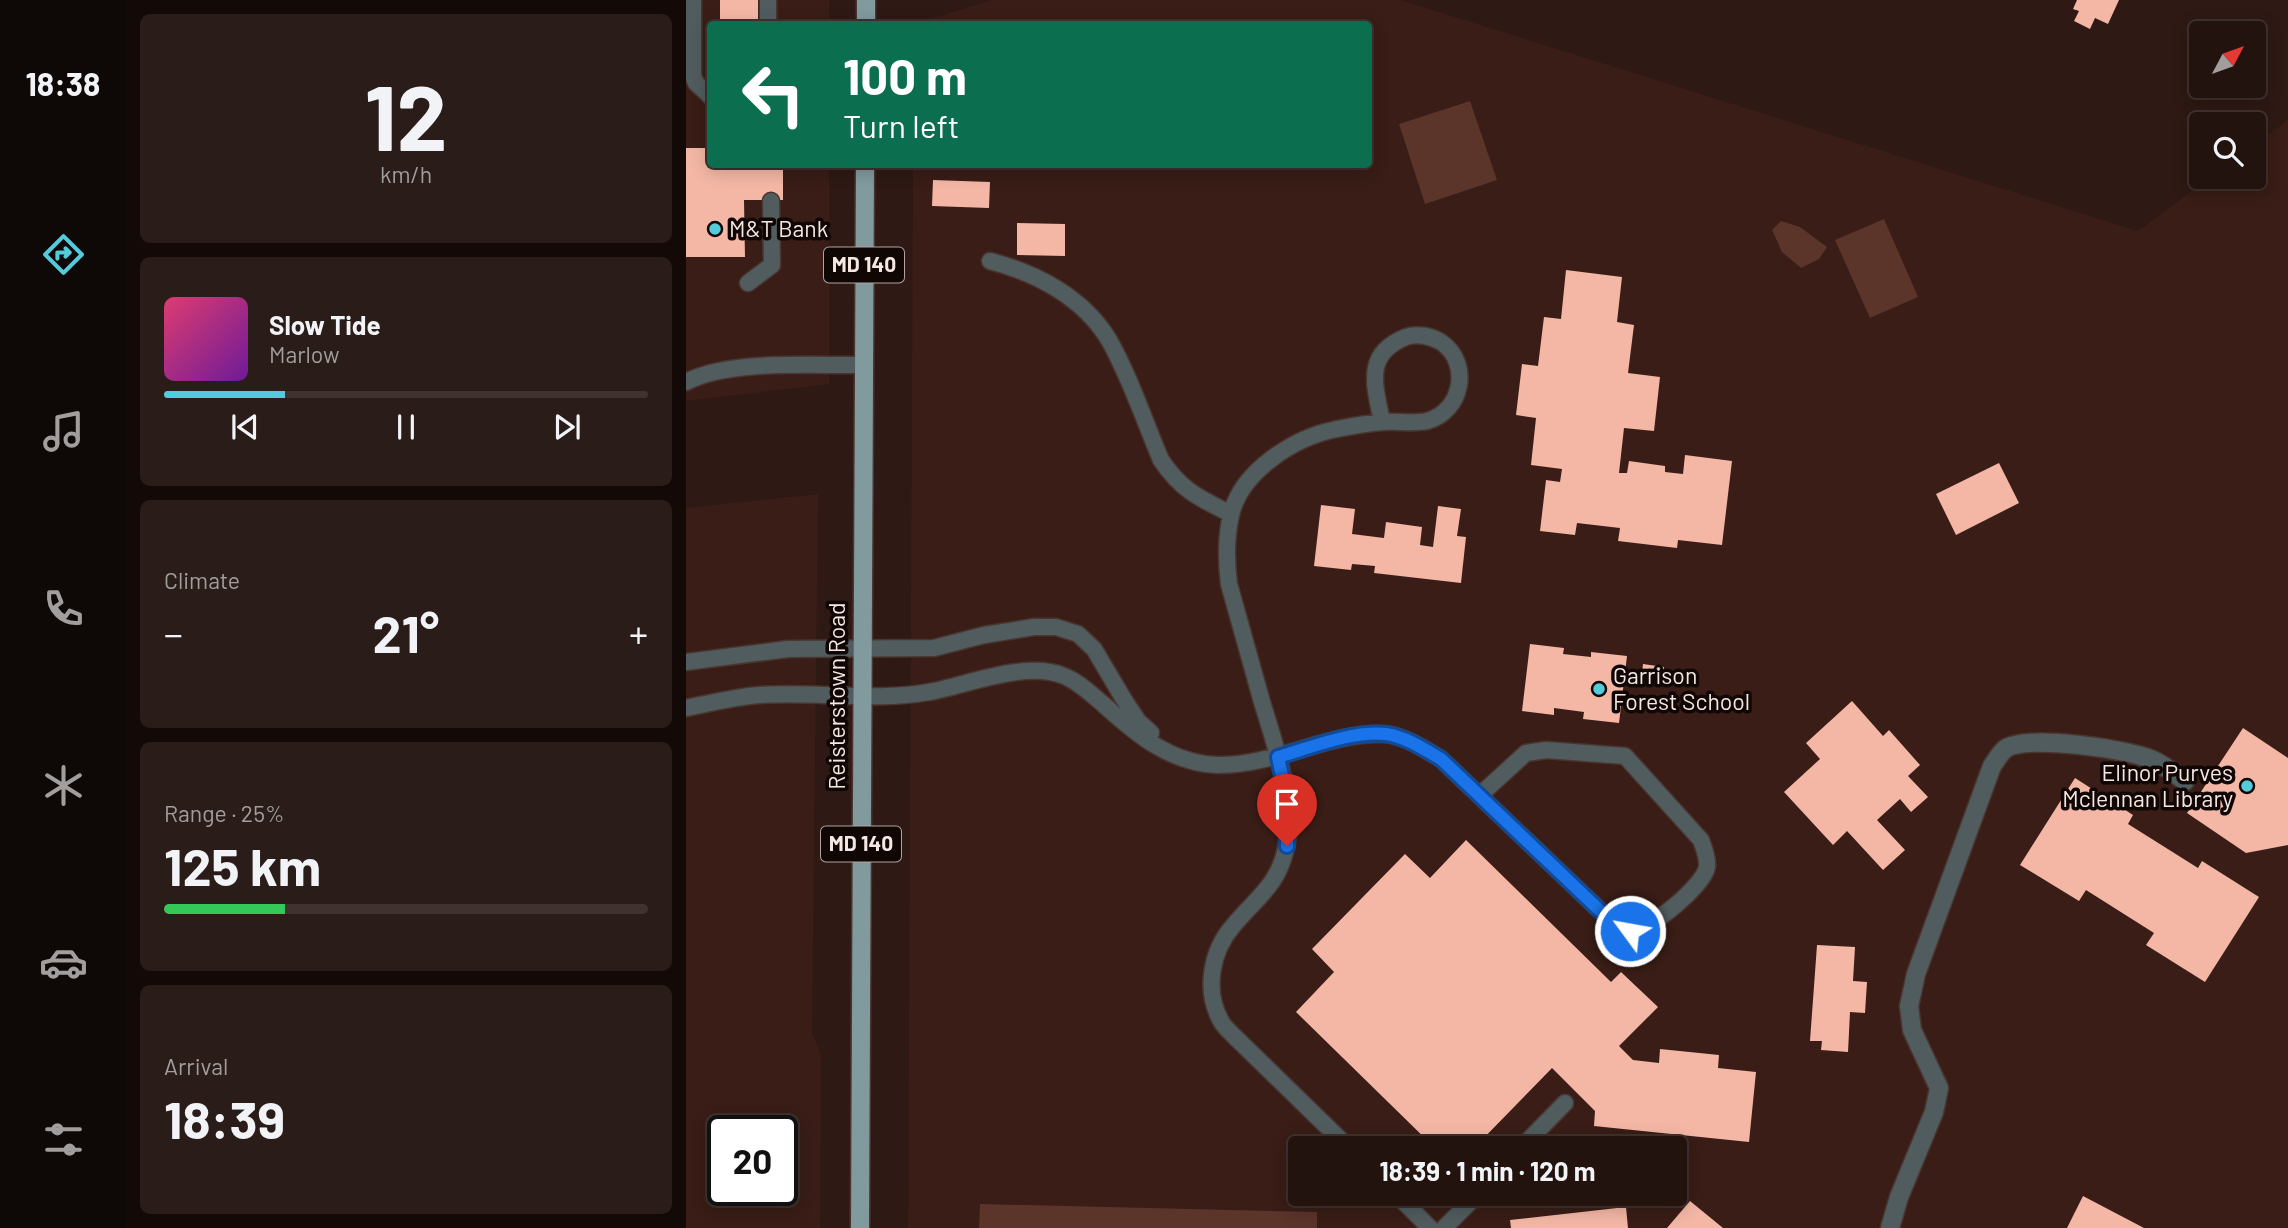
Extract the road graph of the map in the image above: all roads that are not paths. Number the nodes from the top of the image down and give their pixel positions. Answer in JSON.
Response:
{"nodes":[{"id":1,"x":693,"y":0,"type":"edge"},
{"id":2,"x":768,"y":0,"type":"edge"},
{"id":3,"x":866,"y":0,"type":"edge"},
{"id":4,"x":768,"y":21,"type":"edge"},
{"id":5,"x":866,"y":21,"type":"edge"},
{"id":6,"x":707,"y":93,"type":"edge"},
{"id":7,"x":865,"y":168,"type":"edge"},
{"id":8,"x":771,"y":201,"type":"dead end"},
{"id":9,"x":990,"y":261,"type":"dead end"},
{"id":10,"x":748,"y":283,"type":"dead end"},
{"id":11,"x":863,"y":365,"type":"junction"},
{"id":12,"x":686,"y":382,"type":"edge"},
{"id":13,"x":1382,"y":422,"type":"junction"},
{"id":14,"x":1231,"y":514,"type":"junction"},
{"id":15,"x":862,"y":650,"type":"junction"},
{"id":16,"x":686,"y":662,"type":"edge"},
{"id":17,"x":861,"y":697,"type":"junction"},
{"id":18,"x":686,"y":708,"type":"edge"},
{"id":19,"x":1175,"y":757,"type":"junction"},
{"id":20,"x":1278,"y":757,"type":"junction"},
{"id":21,"x":2185,"y":781,"type":"dead end"},
{"id":22,"x":1480,"y":795,"type":"junction"},
{"id":23,"x":1565,"y":1103,"type":"dead end"},
{"id":24,"x":1337,"y":1136,"type":"edge"},
{"id":25,"x":1533,"y":1136,"type":"edge"},
{"id":26,"x":1408,"y":1206,"type":"edge"},
{"id":27,"x":1466,"y":1206,"type":"edge"},
{"id":28,"x":860,"y":1228,"type":"edge"},
{"id":29,"x":1430,"y":1228,"type":"edge"},
{"id":30,"x":1444,"y":1228,"type":"edge"},
{"id":31,"x":1890,"y":1228,"type":"edge"}],
"edges":[{"from":1,"to":6,"type":"lane"},
{"from":2,"to":4,"type":"lane"},
{"from":3,"to":5,"type":"main road"},
{"from":7,"to":11,"type":"main road","name":"Reisterstown Road","number":"MD 140"},
{"from":8,"to":10,"type":"lane"},
{"from":9,"to":14,"type":"lane"},
{"from":11,"to":12,"type":"lane"},
{"from":11,"to":15,"type":"main road","name":"Reisterstown Road","number":"MD 140"},
{"from":13,"to":13,"type":"lane"},
{"from":13,"to":14,"type":"lane"},
{"from":14,"to":20,"type":"lane"},
{"from":15,"to":16,"type":"lane"},
{"from":15,"to":17,"type":"main road","name":"Reisterstown Road","number":"MD 140"},
{"from":15,"to":19,"type":"lane"},
{"from":17,"to":18,"type":"lane"},
{"from":17,"to":19,"type":"lane"},
{"from":17,"to":28,"type":"main road","name":"Reisterstown Road","number":"MD 140"},
{"from":19,"to":20,"type":"lane"},
{"from":20,"to":22,"type":"lane"},
{"from":20,"to":24,"type":"lane"},
{"from":21,"to":31,"type":"street"},
{"from":22,"to":22,"type":"lane"},
{"from":23,"to":25,"type":"lane"},
{"from":26,"to":29,"type":"lane"},
{"from":27,"to":30,"type":"lane"}]}
